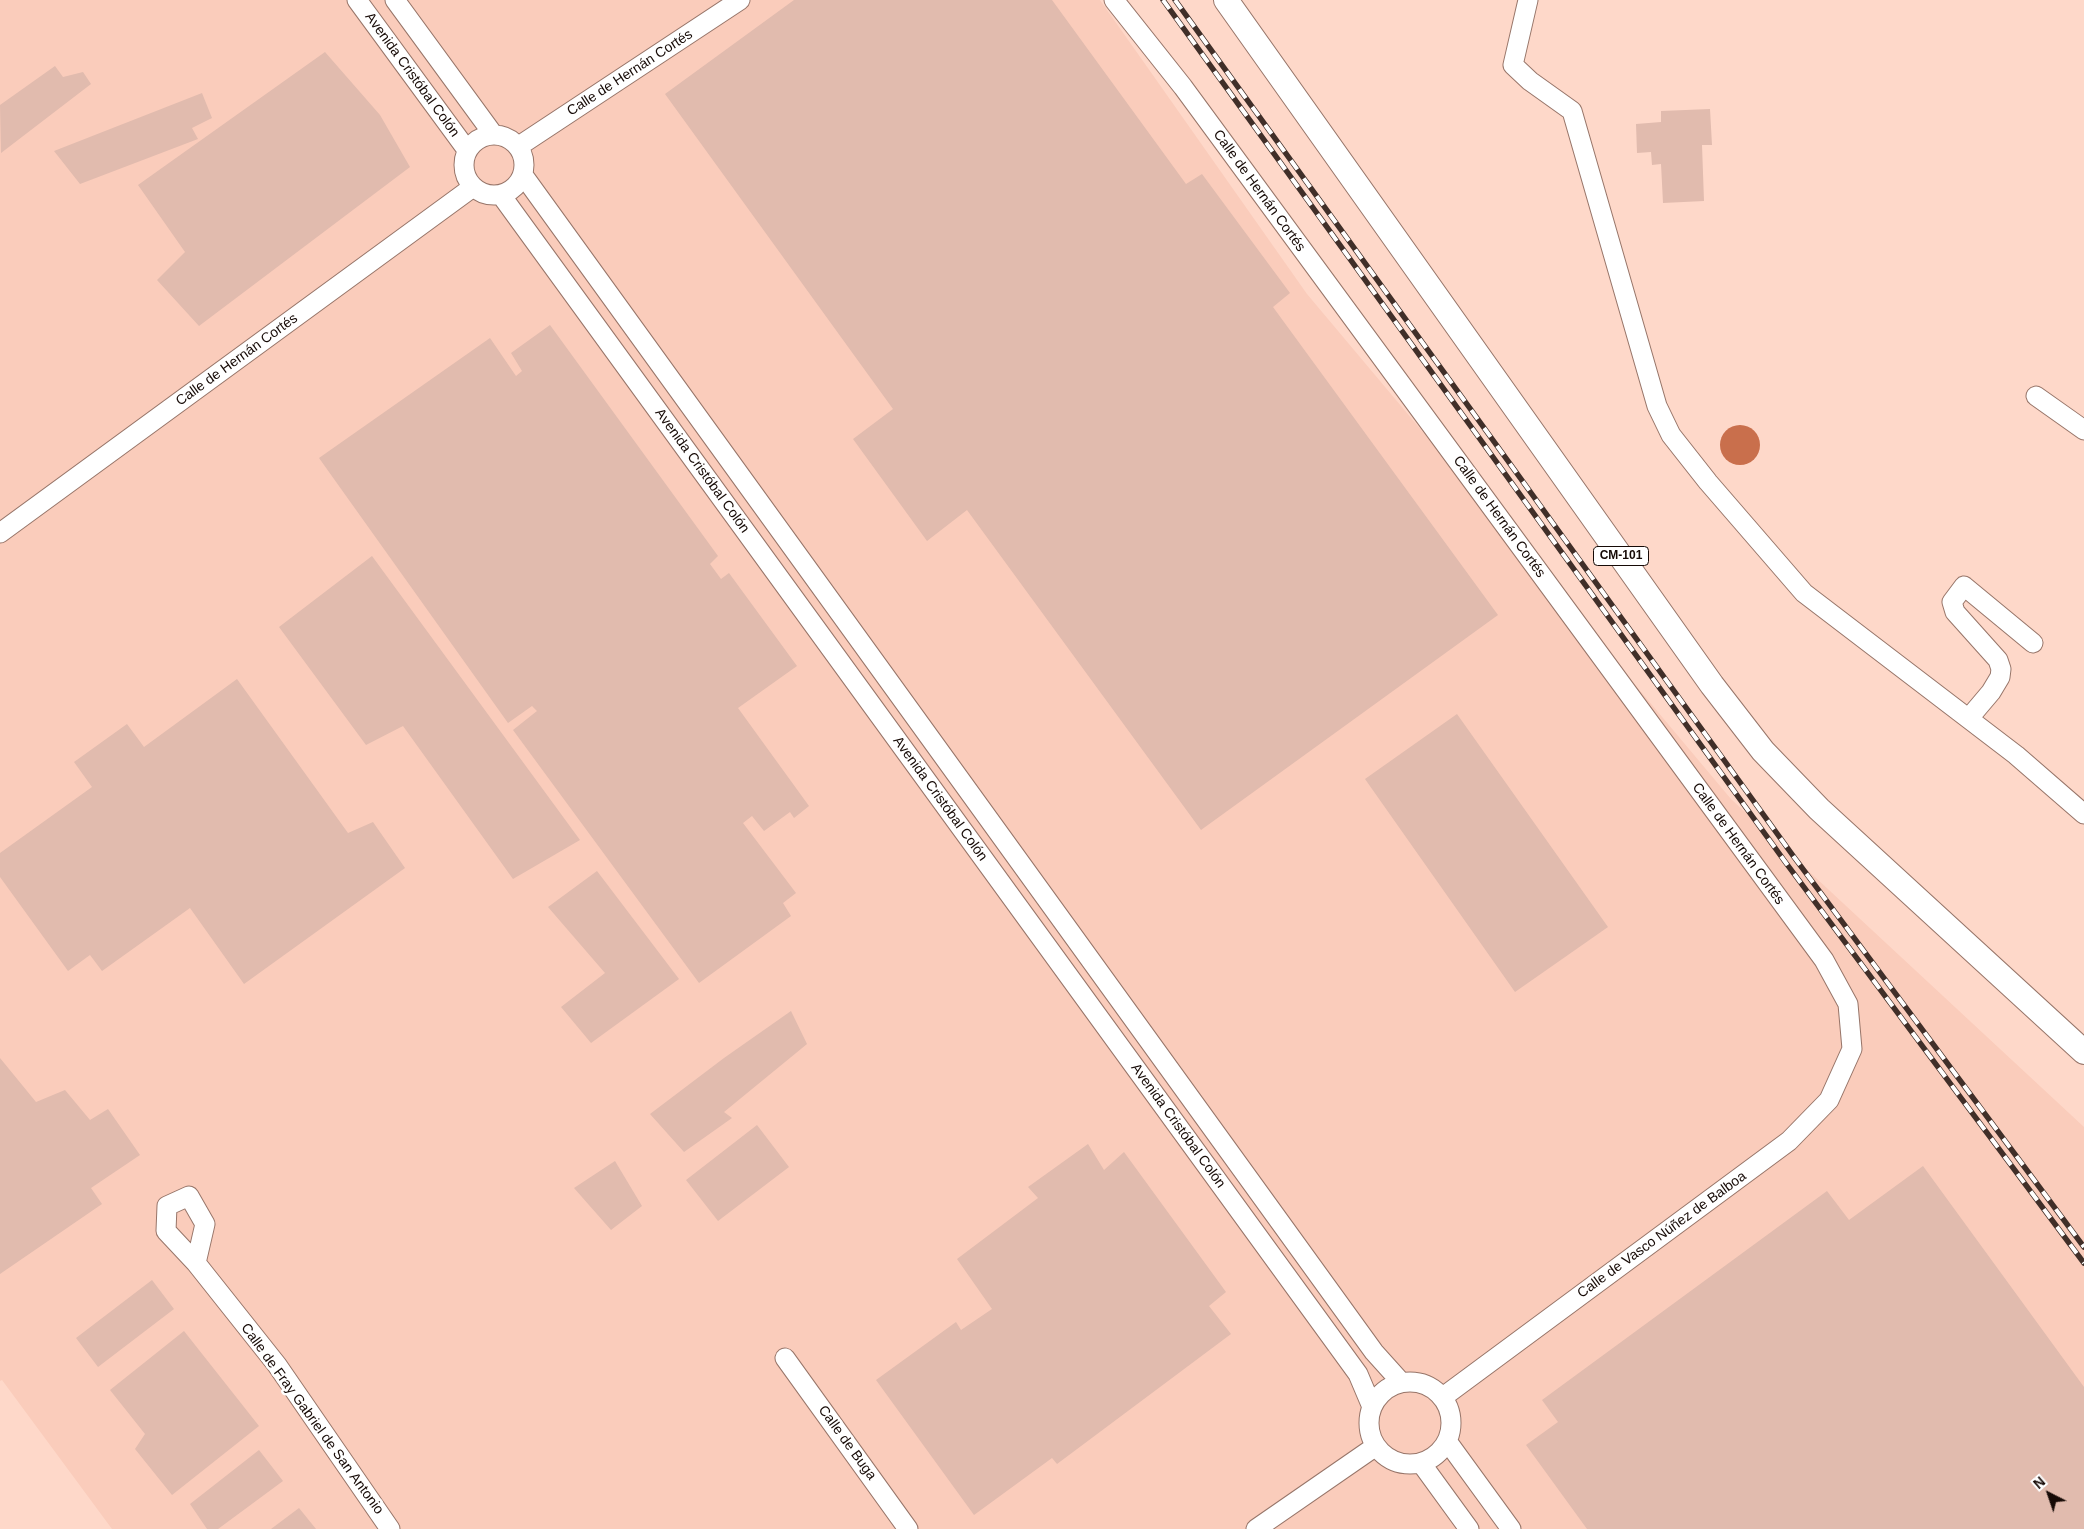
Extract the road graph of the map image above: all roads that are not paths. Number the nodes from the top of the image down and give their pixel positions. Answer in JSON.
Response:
{"nodes":[{"id":1,"x":357,"y":0,"type":"edge"},
{"id":2,"x":395,"y":0,"type":"edge"},
{"id":3,"x":740,"y":0,"type":"edge"},
{"id":4,"x":1114,"y":0,"type":"edge"},
{"id":5,"x":1226,"y":0,"type":"edge"},
{"id":6,"x":1528,"y":0,"type":"edge"},
{"id":7,"x":493,"y":134,"type":"junction"},
{"id":8,"x":519,"y":146,"type":"junction"},
{"id":9,"x":467,"y":150,"type":"junction"},
{"id":10,"x":523,"y":175,"type":"junction"},
{"id":11,"x":473,"y":187,"type":"junction"},
{"id":12,"x":501,"y":195,"type":"junction"},
{"id":13,"x":2036,"y":396,"type":"dead end"},
{"id":14,"x":2084,"y":430,"type":"edge"},
{"id":15,"x":0,"y":533,"type":"edge"},
{"id":16,"x":2033,"y":643,"type":"dead end"},
{"id":17,"x":1969,"y":718,"type":"junction"},
{"id":18,"x":2084,"y":814,"type":"edge"},
{"id":19,"x":1852,"y":1049,"type":"joint"},
{"id":20,"x":2084,"y":1052,"type":"edge"},
{"id":21,"x":196,"y":1263,"type":"dead end"},
{"id":22,"x":785,"y":1358,"type":"dead end"},
{"id":23,"x":1401,"y":1382,"type":"junction"},
{"id":24,"x":1443,"y":1396,"type":"junction"},
{"id":25,"x":1372,"y":1407,"type":"junction"},
{"id":26,"x":1447,"y":1441,"type":"junction"},
{"id":27,"x":1376,"y":1446,"type":"junction"},
{"id":28,"x":1421,"y":1463,"type":"junction"},
{"id":29,"x":390,"y":1529,"type":"edge"},
{"id":30,"x":908,"y":1529,"type":"edge"},
{"id":31,"x":1256,"y":1529,"type":"edge"},
{"id":32,"x":1470,"y":1529,"type":"edge"},
{"id":33,"x":1510,"y":1529,"type":"edge"}],
"edges":[{"from":1,"to":9,"type":"street","name":"Avenida Cristóbal Colón"},
{"from":2,"to":7,"type":"street"},
{"from":3,"to":8,"type":"street","name":"Calle de Hernán Cortés"},
{"from":4,"to":19,"type":"street","name":"Calle de Hernán Cortés"},
{"from":5,"to":20,"type":"main road","number":"CM-101"},
{"from":6,"to":17,"type":"street"},
{"from":7,"to":8,"type":"street"},
{"from":7,"to":9,"type":"street"},
{"from":8,"to":10,"type":"street"},
{"from":9,"to":11,"type":"street"},
{"from":10,"to":12,"type":"street"},
{"from":10,"to":23,"type":"street","name":"Avenida Cristóbal Colón"},
{"from":11,"to":12,"type":"street"},
{"from":11,"to":15,"type":"street","name":"Calle de Hernán Cortés"},
{"from":12,"to":25,"type":"street","name":"Avenida Cristóbal Colón"},
{"from":13,"to":14,"type":"street"},
{"from":16,"to":17,"type":"street"},
{"from":17,"to":18,"type":"street"},
{"from":19,"to":24,"type":"street","name":"Calle de Vasco Núñez de Balboa"},
{"from":21,"to":29,"type":"street","name":"Calle de Fray Gabriel de San Antonio"},
{"from":22,"to":30,"type":"street","name":"Calle de Buga"},
{"from":23,"to":24,"type":"street"},
{"from":23,"to":25,"type":"street"},
{"from":24,"to":26,"type":"street"},
{"from":25,"to":27,"type":"street"},
{"from":26,"to":28,"type":"street"},
{"from":26,"to":33,"type":"street"},
{"from":27,"to":28,"type":"street"},
{"from":27,"to":31,"type":"street"},
{"from":28,"to":32,"type":"street"}]}
